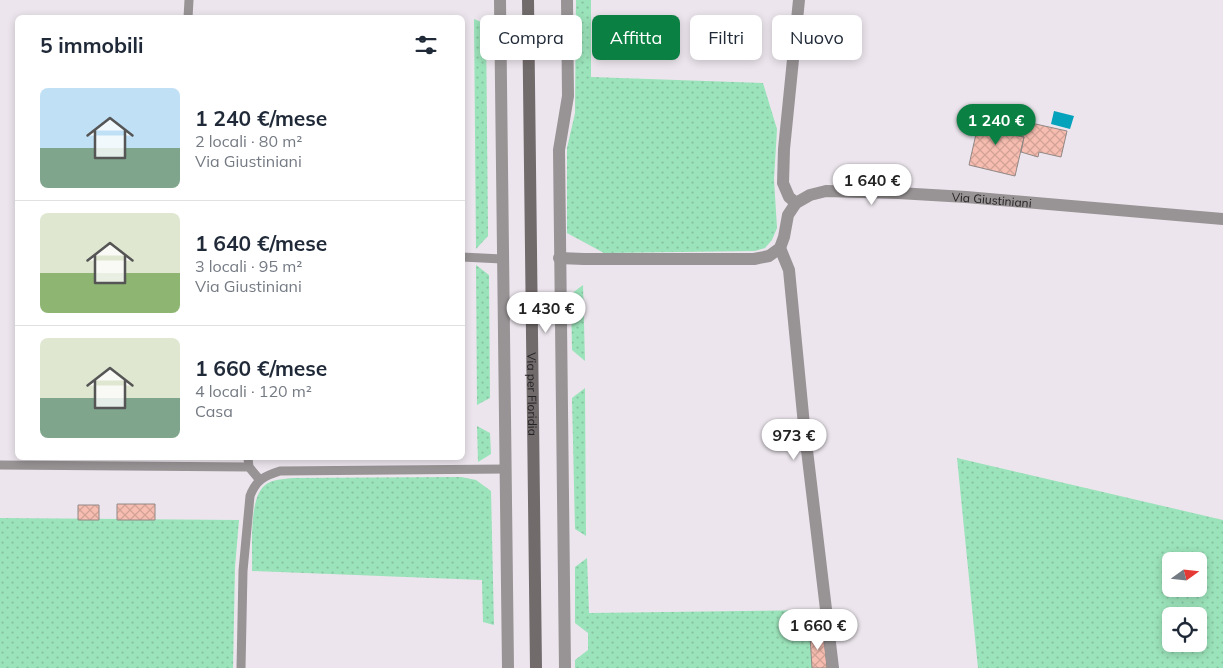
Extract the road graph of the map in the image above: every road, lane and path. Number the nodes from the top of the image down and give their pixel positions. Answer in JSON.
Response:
{"nodes":[{"id":1,"x":189,"y":0,"type":"edge"},
{"id":2,"x":500,"y":0,"type":"edge"},
{"id":3,"x":528,"y":0,"type":"edge"},
{"id":4,"x":567,"y":0,"type":"edge"},
{"id":5,"x":799,"y":0,"type":"edge"},
{"id":6,"x":188,"y":15,"type":"edge"},
{"id":7,"x":796,"y":203,"type":"junction"},
{"id":8,"x":1223,"y":219,"type":"edge"},
{"id":9,"x":780,"y":248,"type":"junction"},
{"id":10,"x":465,"y":257,"type":"edge"},
{"id":11,"x":502,"y":258,"type":"junction"},
{"id":12,"x":559,"y":258,"type":"junction"},
{"id":13,"x":248,"y":460,"type":"edge"},
{"id":14,"x":0,"y":465,"type":"edge"},
{"id":15,"x":249,"y":467,"type":"junction"},
{"id":16,"x":506,"y":469,"type":"junction"},
{"id":17,"x":259,"y":479,"type":"junction"},
{"id":18,"x":240,"y":668,"type":"edge"},
{"id":19,"x":508,"y":668,"type":"edge"},
{"id":20,"x":536,"y":668,"type":"edge"},
{"id":21,"x":565,"y":668,"type":"edge"},
{"id":22,"x":833,"y":668,"type":"edge"}],
"edges":[{"from":1,"to":6,"type":"lane"},
{"from":2,"to":11,"type":"street"},
{"from":3,"to":20,"type":"main road","name":"Via per Floridia"},
{"from":4,"to":12,"type":"street"},
{"from":5,"to":7,"type":"street"},
{"from":7,"to":8,"type":"street","name":"Via Giustiniani"},
{"from":7,"to":9,"type":"street"},
{"from":9,"to":12,"type":"street"},
{"from":9,"to":22,"type":"street"},
{"from":10,"to":11,"type":"lane"},
{"from":11,"to":16,"type":"street"},
{"from":12,"to":21,"type":"street"},
{"from":13,"to":15,"type":"lane"},
{"from":14,"to":15,"type":"lane"},
{"from":15,"to":17,"type":"lane"},
{"from":16,"to":17,"type":"lane"},
{"from":16,"to":19,"type":"street"},
{"from":17,"to":18,"type":"lane"}]}
